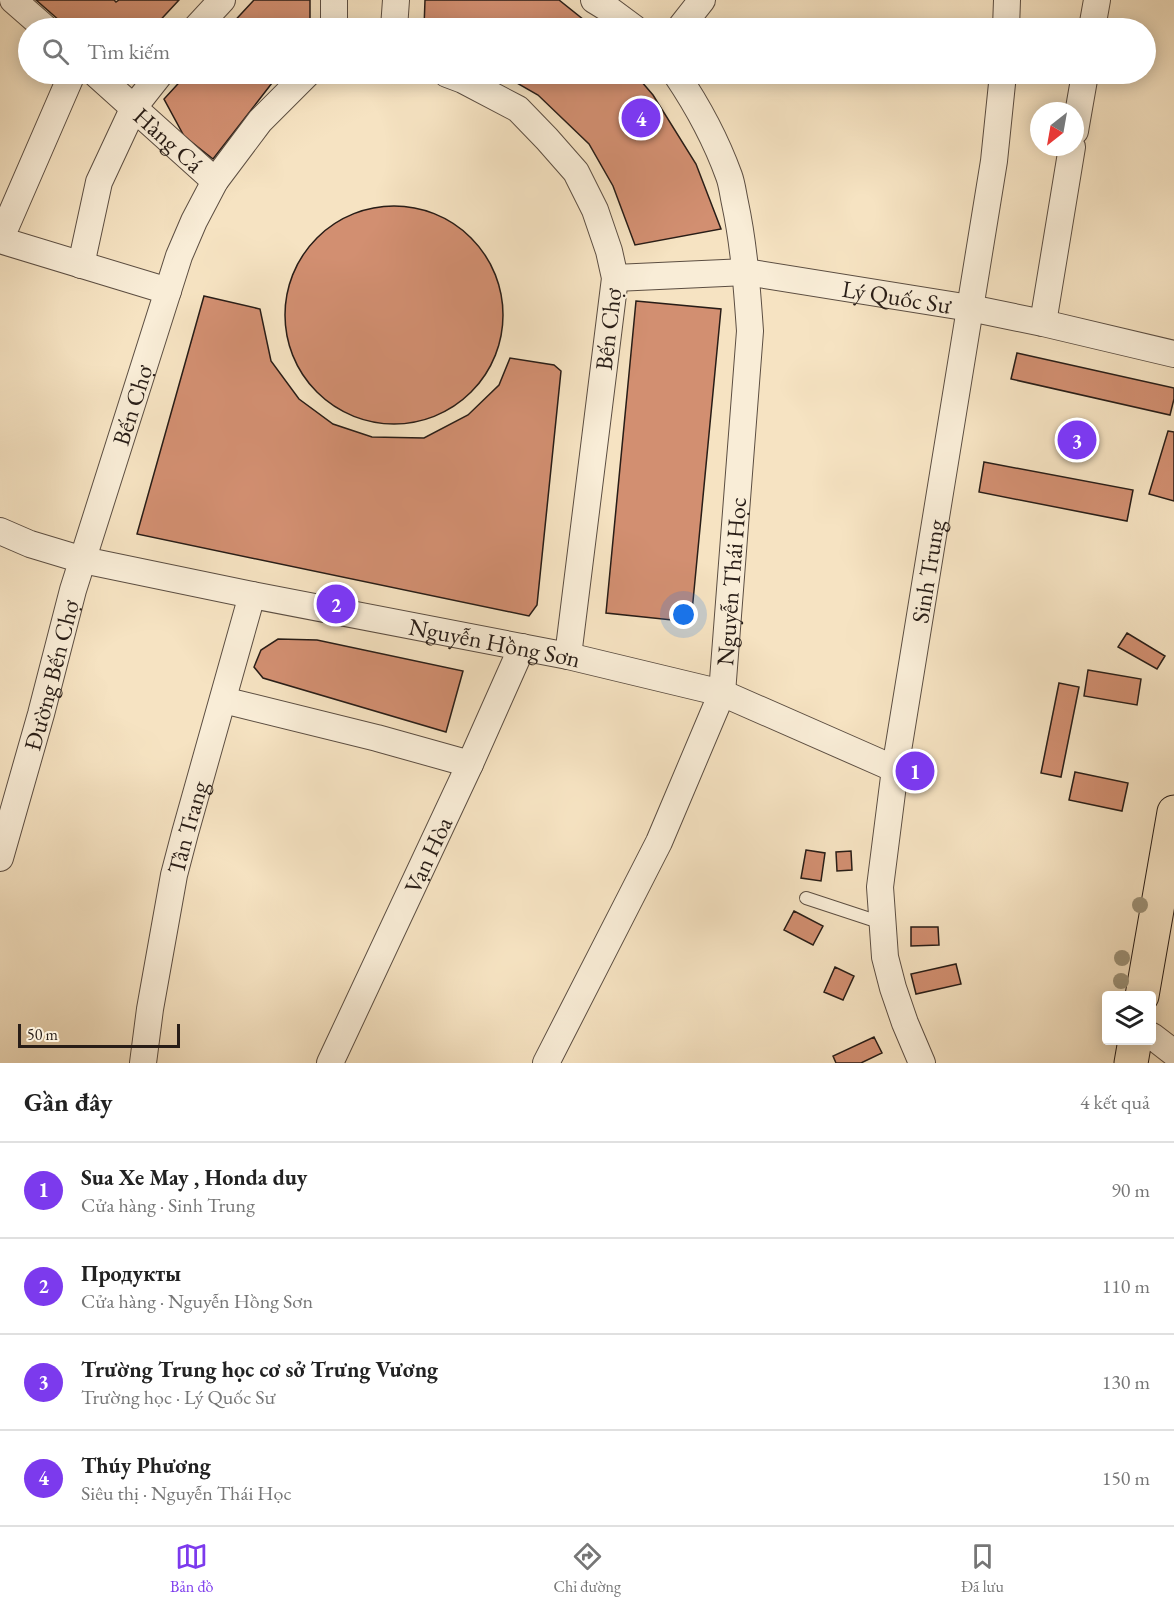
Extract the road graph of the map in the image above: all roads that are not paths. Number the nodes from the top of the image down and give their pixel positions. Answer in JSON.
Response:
{"nodes":[{"id":1,"x":13,"y":0,"type":"edge"},
{"id":2,"x":222,"y":0,"type":"edge"},
{"id":3,"x":334,"y":0,"type":"edge"},
{"id":4,"x":396,"y":0,"type":"edge"},
{"id":5,"x":594,"y":0,"type":"edge"},
{"id":6,"x":702,"y":0,"type":"edge"},
{"id":7,"x":1007,"y":0,"type":"edge"},
{"id":8,"x":1097,"y":0,"type":"edge"},
{"id":9,"x":34,"y":18,"type":"edge"},
{"id":10,"x":205,"y":18,"type":"edge"},
{"id":11,"x":334,"y":18,"type":"edge"},
{"id":12,"x":395,"y":18,"type":"edge"},
{"id":13,"x":621,"y":18,"type":"edge"},
{"id":14,"x":688,"y":18,"type":"edge"},
{"id":15,"x":1006,"y":18,"type":"edge"},
{"id":16,"x":1094,"y":18,"type":"edge"},
{"id":17,"x":68,"y":84,"type":"edge"},
{"id":18,"x":108,"y":84,"type":"edge"},
{"id":19,"x":152,"y":84,"type":"edge"},
{"id":20,"x":296,"y":84,"type":"edge"},
{"id":21,"x":471,"y":84,"type":"edge"},
{"id":22,"x":683,"y":84,"type":"edge"},
{"id":23,"x":1002,"y":84,"type":"edge"},
{"id":24,"x":1082,"y":84,"type":"edge"},
{"id":25,"x":1080,"y":102,"type":"edge"},
{"id":26,"x":134,"y":107,"type":"junction"},
{"id":27,"x":1071,"y":156,"type":"edge"},
{"id":28,"x":215,"y":181,"type":"junction"},
{"id":29,"x":0,"y":240,"type":"edge"},
{"id":30,"x":81,"y":265,"type":"junction"},
{"id":31,"x":746,"y":272,"type":"junction"},
{"id":32,"x":615,"y":278,"type":"junction"},
{"id":33,"x":168,"y":291,"type":"junction"},
{"id":34,"x":970,"y":308,"type":"junction"},
{"id":35,"x":1043,"y":323,"type":"junction"},
{"id":36,"x":1174,"y":354,"type":"edge"},
{"id":37,"x":0,"y":531,"type":"edge"},
{"id":38,"x":83,"y":560,"type":"junction"},
{"id":39,"x":252,"y":595,"type":"junction"},
{"id":40,"x":522,"y":647,"type":"junction"},
{"id":41,"x":568,"y":656,"type":"junction"},
{"id":42,"x":722,"y":693,"type":"junction"},
{"id":43,"x":223,"y":700,"type":"junction"},
{"id":44,"x":470,"y":764,"type":"junction"},
{"id":45,"x":895,"y":769,"type":"junction"},
{"id":46,"x":1174,"y":812,"type":"edge"},
{"id":47,"x":0,"y":858,"type":"edge"},
{"id":48,"x":806,"y":898,"type":"dead end"},
{"id":49,"x":882,"y":923,"type":"junction"},
{"id":50,"x":1143,"y":991,"type":"edge"},
{"id":51,"x":1156,"y":1039,"type":"edge"},
{"id":52,"x":1134,"y":1045,"type":"edge"},
{"id":53,"x":1174,"y":1053,"type":"edge"},
{"id":54,"x":144,"y":1063,"type":"edge"},
{"id":55,"x":330,"y":1063,"type":"edge"},
{"id":56,"x":546,"y":1063,"type":"edge"},
{"id":57,"x":922,"y":1063,"type":"edge"},
{"id":58,"x":1131,"y":1063,"type":"edge"}],
"edges":[{"from":1,"to":9,"type":"street"},
{"from":2,"to":10,"type":"street"},
{"from":3,"to":11,"type":"street"},
{"from":4,"to":12,"type":"street"},
{"from":5,"to":13,"type":"street"},
{"from":6,"to":14,"type":"street"},
{"from":7,"to":15,"type":"street"},
{"from":8,"to":16,"type":"street"},
{"from":17,"to":29,"type":"street"},
{"from":18,"to":26,"type":"street","name":"Hàng Cá"},
{"from":19,"to":26,"type":"street"},
{"from":20,"to":28,"type":"street","name":"Bến Chợ"},
{"from":21,"to":32,"type":"street","name":"Bến Chợ"},
{"from":22,"to":31,"type":"street","name":"Nguyễn Thái Học"},
{"from":23,"to":34,"type":"street","name":"Sinh Trung"},
{"from":24,"to":25,"type":"street"},
{"from":26,"to":28,"type":"street","name":"Hàng Cá"},
{"from":26,"to":30,"type":"street"},
{"from":27,"to":35,"type":"street"},
{"from":28,"to":33,"type":"street","name":"Bến Chợ"},
{"from":29,"to":30,"type":"street"},
{"from":30,"to":33,"type":"street"},
{"from":31,"to":32,"type":"street","name":"Lý Quốc Sư"},
{"from":31,"to":34,"type":"street","name":"Lý Quốc Sư"},
{"from":31,"to":42,"type":"street","name":"Nguyễn Thái Học"},
{"from":32,"to":41,"type":"street","name":"Bến Chợ"},
{"from":33,"to":38,"type":"street","name":"Bến Chợ"},
{"from":34,"to":35,"type":"street","name":"Lý Quốc Sư"},
{"from":34,"to":45,"type":"street","name":"Sinh Trung"},
{"from":35,"to":36,"type":"street","name":"Lý Quốc Sư"},
{"from":37,"to":38,"type":"street","name":"Nguyễn Hồng Sơn"},
{"from":38,"to":39,"type":"street","name":"Nguyễn Hồng Sơn"},
{"from":38,"to":47,"type":"street","name":"Đường Bến Chợ"},
{"from":39,"to":40,"type":"street","name":"Nguyễn Hồng Sơn"},
{"from":39,"to":43,"type":"street","name":"Tân Trang"},
{"from":40,"to":41,"type":"street","name":"Nguyễn Hồng Sơn"},
{"from":40,"to":44,"type":"street","name":"Vạn Hòa"},
{"from":41,"to":42,"type":"street","name":"Nguyễn Hồng Sơn"},
{"from":42,"to":45,"type":"street","name":"Nguyễn Hồng Sơn"},
{"from":42,"to":56,"type":"street","name":"Nguyễn Thái Học"},
{"from":43,"to":44,"type":"street"},
{"from":43,"to":54,"type":"street","name":"Tân Trang"},
{"from":44,"to":55,"type":"street","name":"Vạn Hòa"},
{"from":45,"to":49,"type":"street","name":"Sinh Trung"},
{"from":46,"to":50,"type":"main road"},
{"from":48,"to":49,"type":"lane"},
{"from":49,"to":57,"type":"street","name":"Sinh Trung"},
{"from":51,"to":53,"type":"street"},
{"from":52,"to":58,"type":"main road"}]}
